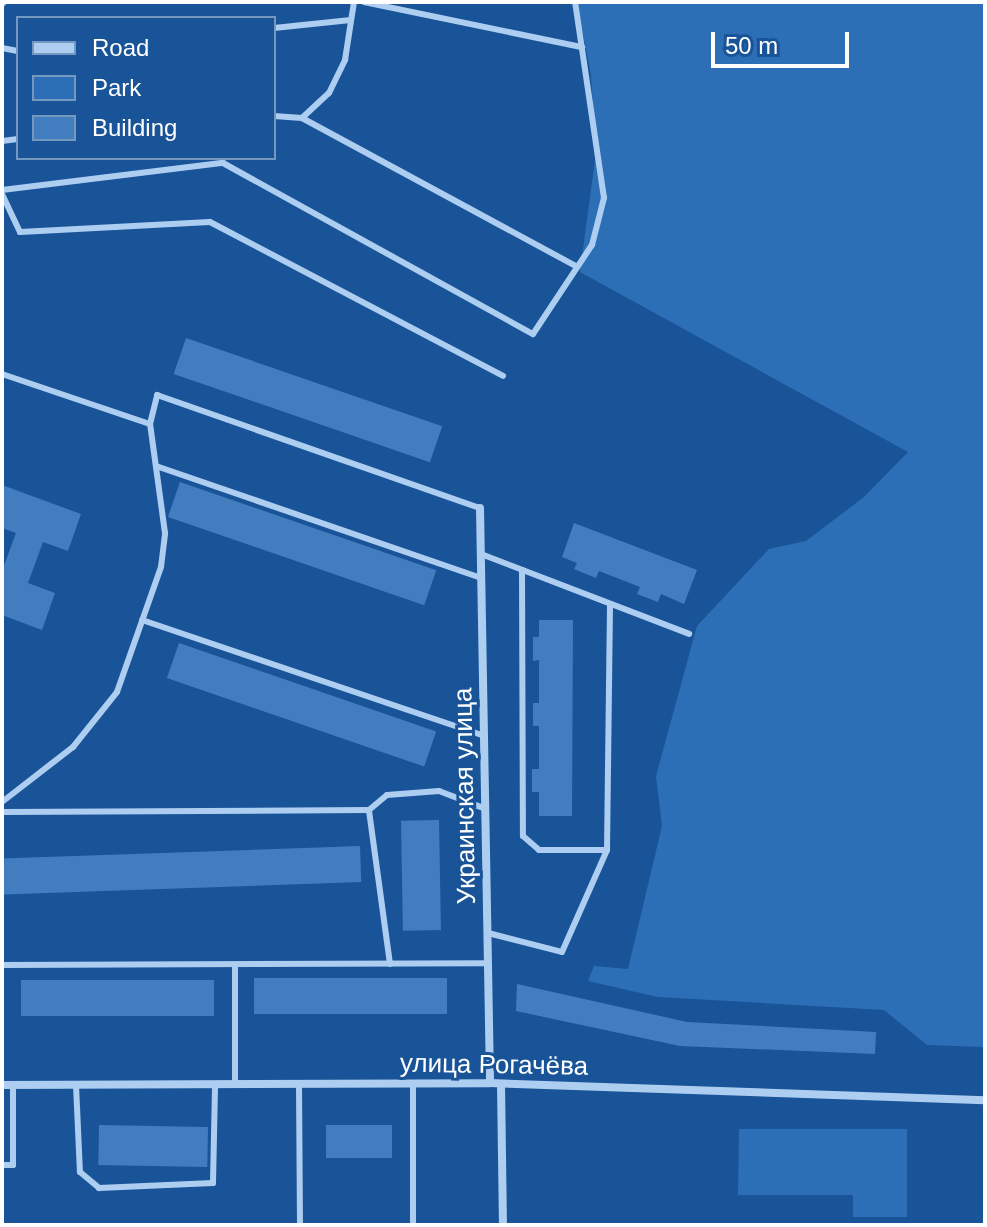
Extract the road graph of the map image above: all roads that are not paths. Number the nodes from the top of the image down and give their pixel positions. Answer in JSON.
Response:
{"nodes":[{"id":1,"x":354,"y":2,"type":"edge"},
{"id":2,"x":364,"y":2,"type":"edge"},
{"id":3,"x":575,"y":2,"type":"edge"},
{"id":4,"x":351,"y":20,"type":"junction"},
{"id":5,"x":276,"y":28,"type":"edge"},
{"id":6,"x":582,"y":47,"type":"junction"},
{"id":7,"x":276,"y":116,"type":"edge"},
{"id":8,"x":302,"y":118,"type":"junction"},
{"id":9,"x":2,"y":192,"type":"edge"},
{"id":10,"x":577,"y":267,"type":"junction"},
{"id":11,"x":2,"y":374,"type":"edge"},
{"id":12,"x":503,"y":376,"type":"dead end"},
{"id":13,"x":150,"y":424,"type":"junction"},
{"id":14,"x":156,"y":466,"type":"junction"},
{"id":15,"x":480,"y":508,"type":"joint"},
{"id":16,"x":481,"y":554,"type":"junction"},
{"id":17,"x":522,"y":570,"type":"junction"},
{"id":18,"x":481,"y":578,"type":"junction"},
{"id":19,"x":610,"y":604,"type":"junction"},
{"id":20,"x":142,"y":620,"type":"junction"},
{"id":21,"x":689,"y":634,"type":"dead end"},
{"id":22,"x":484,"y":736,"type":"junction"},
{"id":23,"x":2,"y":802,"type":"edge"},
{"id":24,"x":486,"y":809,"type":"junction"},
{"id":25,"x":369,"y":810,"type":"junction"},
{"id":26,"x":2,"y":812,"type":"edge"},
{"id":27,"x":607,"y":850,"type":"junction"},
{"id":28,"x":488,"y":933,"type":"junction"},
{"id":29,"x":488,"y":963,"type":"junction"},
{"id":30,"x":390,"y":964,"type":"junction"},
{"id":31,"x":2,"y":965,"type":"edge"},
{"id":32,"x":235,"y":966,"type":"junction"},
{"id":33,"x":490,"y":1083,"type":"junction"},
{"id":34,"x":215,"y":1084,"type":"junction"},
{"id":35,"x":235,"y":1084,"type":"junction"},
{"id":36,"x":299,"y":1084,"type":"junction"},
{"id":37,"x":413,"y":1084,"type":"junction"},
{"id":38,"x":501,"y":1084,"type":"junction"},
{"id":39,"x":2,"y":1085,"type":"edge"},
{"id":40,"x":13,"y":1085,"type":"junction"},
{"id":41,"x":76,"y":1085,"type":"junction"},
{"id":42,"x":985,"y":1102,"type":"edge"},
{"id":43,"x":2,"y":1165,"type":"edge"},
{"id":44,"x":300,"y":1225,"type":"edge"},
{"id":45,"x":413,"y":1225,"type":"edge"},
{"id":46,"x":503,"y":1225,"type":"edge"}],
"edges":[{"from":1,"to":4,"type":"lane"},
{"from":2,"to":6,"type":"lane"},
{"from":3,"to":6,"type":"lane"},
{"from":4,"to":5,"type":"lane"},
{"from":4,"to":8,"type":"lane"},
{"from":6,"to":10,"type":"lane"},
{"from":7,"to":8,"type":"lane"},
{"from":8,"to":10,"type":"lane"},
{"from":9,"to":10,"type":"lane"},
{"from":9,"to":12,"type":"lane"},
{"from":11,"to":13,"type":"lane"},
{"from":13,"to":14,"type":"lane"},
{"from":13,"to":15,"type":"lane"},
{"from":14,"to":18,"type":"lane"},
{"from":14,"to":20,"type":"lane"},
{"from":15,"to":16,"type":"street","name":"Украинская улица"},
{"from":16,"to":17,"type":"lane"},
{"from":16,"to":18,"type":"street","name":"Украинская улица"},
{"from":17,"to":19,"type":"lane"},
{"from":17,"to":27,"type":"lane"},
{"from":18,"to":22,"type":"street","name":"Украинская улица"},
{"from":19,"to":21,"type":"lane"},
{"from":19,"to":27,"type":"lane"},
{"from":20,"to":22,"type":"lane"},
{"from":20,"to":23,"type":"lane"},
{"from":22,"to":24,"type":"street","name":"Украинская улица"},
{"from":24,"to":25,"type":"lane"},
{"from":24,"to":28,"type":"street","name":"Украинская улица"},
{"from":25,"to":26,"type":"lane"},
{"from":25,"to":30,"type":"lane"},
{"from":27,"to":28,"type":"lane"},
{"from":28,"to":29,"type":"street","name":"Украинская улица"},
{"from":29,"to":30,"type":"lane"},
{"from":29,"to":33,"type":"street","name":"Украинская улица"},
{"from":30,"to":32,"type":"lane"},
{"from":31,"to":32,"type":"lane"},
{"from":32,"to":35,"type":"lane"},
{"from":33,"to":37,"type":"street","name":"улица Рогачёва"},
{"from":33,"to":38,"type":"street","name":"улица Рогачёва"},
{"from":34,"to":35,"type":"street","name":"улица Рогачёва"},
{"from":34,"to":41,"type":"street","name":"улица Рогачёва"},
{"from":34,"to":41,"type":"lane"},
{"from":35,"to":36,"type":"street","name":"улица Рогачёва"},
{"from":36,"to":37,"type":"street","name":"улица Рогачёва"},
{"from":36,"to":44,"type":"lane"},
{"from":37,"to":45,"type":"lane"},
{"from":38,"to":42,"type":"street","name":"улица Рогачёва"},
{"from":38,"to":46,"type":"street"},
{"from":39,"to":40,"type":"street","name":"улица Рогачёва"},
{"from":40,"to":41,"type":"street","name":"улица Рогачёва"},
{"from":40,"to":43,"type":"lane"}]}
